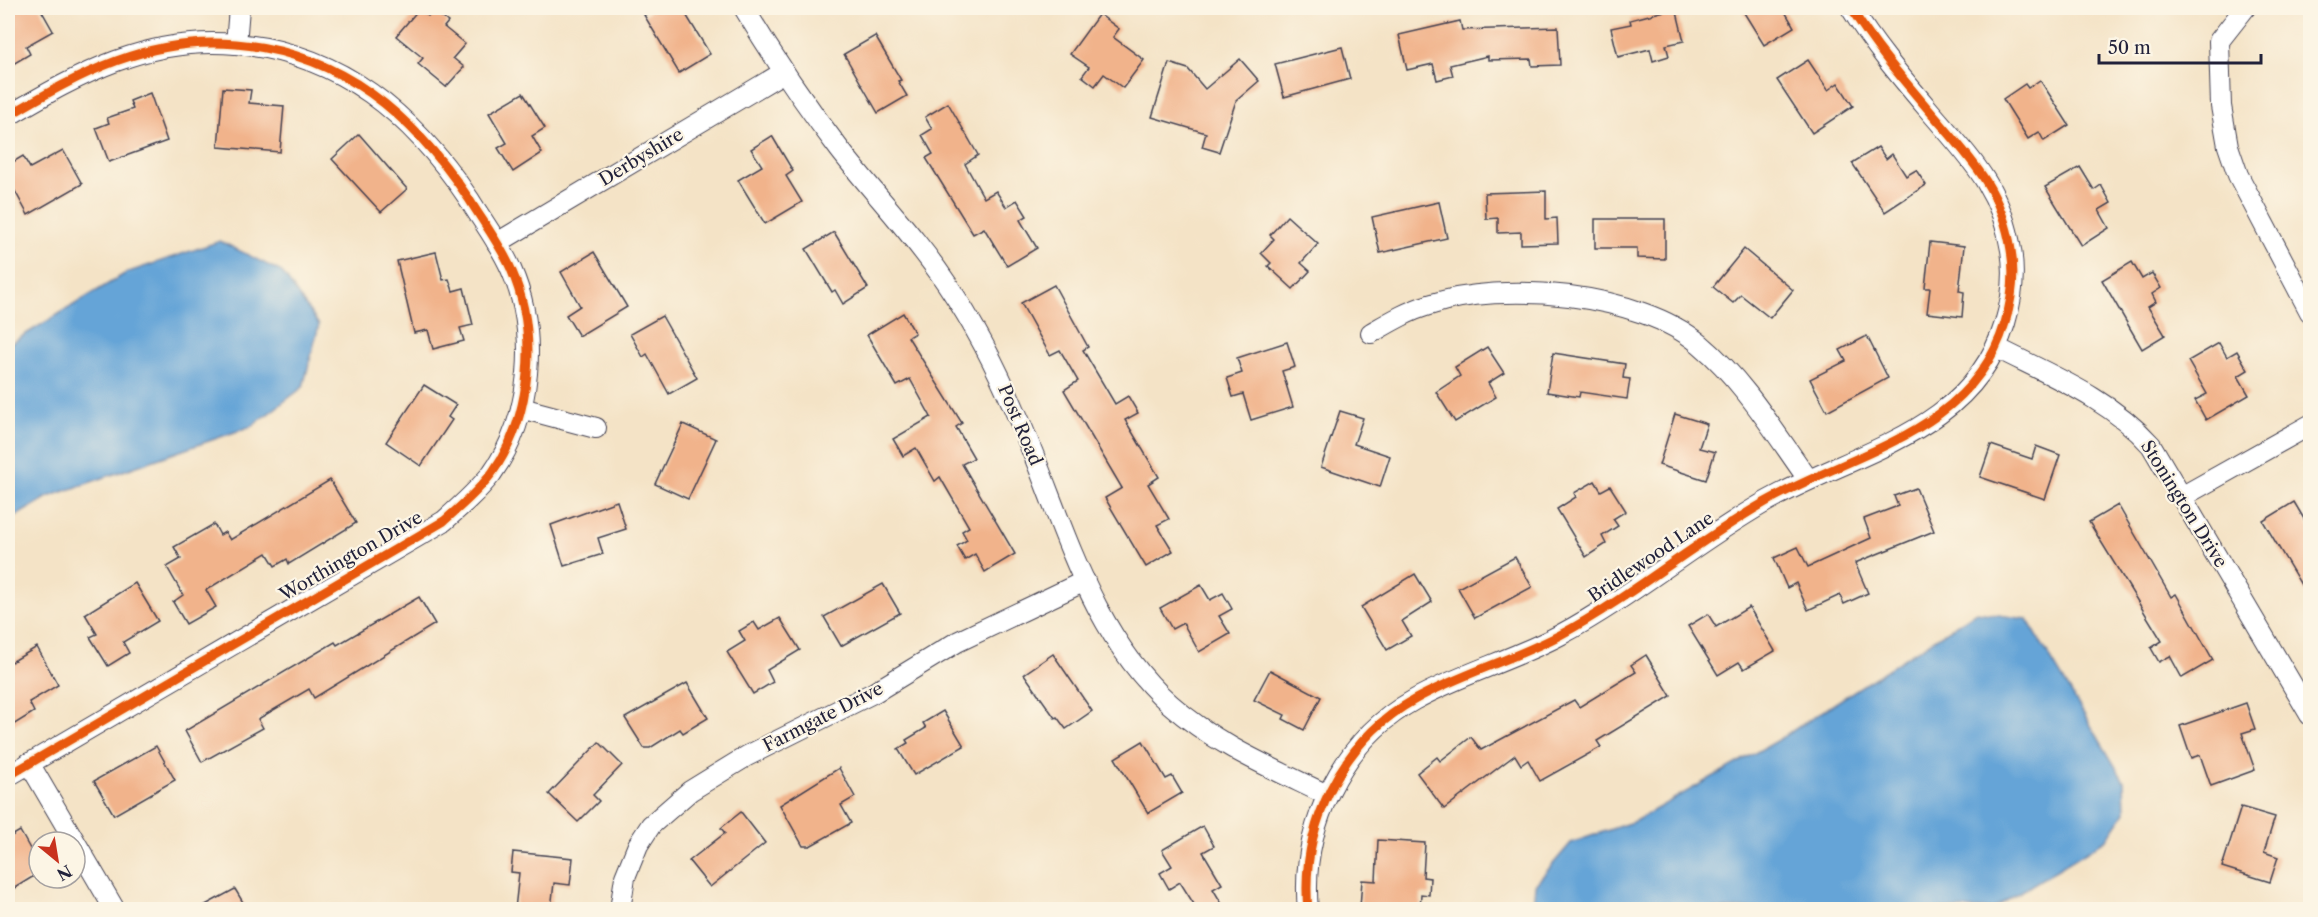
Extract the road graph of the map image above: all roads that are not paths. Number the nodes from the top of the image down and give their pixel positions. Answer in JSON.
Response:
{"nodes":[{"id":1,"x":239,"y":8,"type":"edge"},
{"id":2,"x":744,"y":8,"type":"edge"},
{"id":3,"x":1851,"y":8,"type":"edge"},
{"id":4,"x":2245,"y":8,"type":"edge"},
{"id":5,"x":236,"y":44,"type":"junction"},
{"id":6,"x":784,"y":72,"type":"junction"},
{"id":7,"x":8,"y":116,"type":"edge"},
{"id":8,"x":497,"y":243,"type":"junction"},
{"id":9,"x":2310,"y":312,"type":"edge"},
{"id":10,"x":1371,"y":333,"type":"dead end"},
{"id":11,"x":1997,"y":348,"type":"junction"},
{"id":12,"x":521,"y":408,"type":"junction"},
{"id":13,"x":2310,"y":426,"type":"edge"},
{"id":14,"x":596,"y":428,"type":"dead end"},
{"id":15,"x":1808,"y":479,"type":"junction"},
{"id":16,"x":2183,"y":496,"type":"junction"},
{"id":17,"x":1085,"y":581,"type":"junction"},
{"id":18,"x":2310,"y":715,"type":"edge"},
{"id":19,"x":29,"y":763,"type":"junction"},
{"id":20,"x":8,"y":776,"type":"edge"},
{"id":21,"x":1327,"y":795,"type":"junction"},
{"id":22,"x":115,"y":909,"type":"edge"},
{"id":23,"x":620,"y":909,"type":"edge"},
{"id":24,"x":1308,"y":909,"type":"edge"}],
"edges":[{"from":1,"to":5,"type":"street"},
{"from":2,"to":6,"type":"street","name":"Post Road"},
{"from":3,"to":11,"type":"street","name":"Bridlewood Lane"},
{"from":4,"to":9,"type":"street"},
{"from":5,"to":7,"type":"street","name":"Worthington Drive"},
{"from":5,"to":8,"type":"street","name":"Worthington Drive"},
{"from":6,"to":8,"type":"street","name":"Derbyshire"},
{"from":6,"to":17,"type":"street","name":"Post Road"},
{"from":8,"to":12,"type":"street","name":"Worthington Drive"},
{"from":10,"to":15,"type":"street"},
{"from":11,"to":15,"type":"street","name":"Bridlewood Lane"},
{"from":11,"to":16,"type":"street","name":"Stonington Drive"},
{"from":12,"to":14,"type":"street"},
{"from":12,"to":19,"type":"street","name":"Worthington Drive"},
{"from":13,"to":16,"type":"street"},
{"from":15,"to":21,"type":"street","name":"Bridlewood Lane"},
{"from":16,"to":18,"type":"street","name":"Stonington Drive"},
{"from":17,"to":21,"type":"street","name":"Post Road"},
{"from":17,"to":23,"type":"street","name":"Farmgate Drive"},
{"from":19,"to":20,"type":"street","name":"Worthington Drive"},
{"from":19,"to":22,"type":"street"},
{"from":21,"to":24,"type":"street","name":"Bridlewood Lane"}]}
